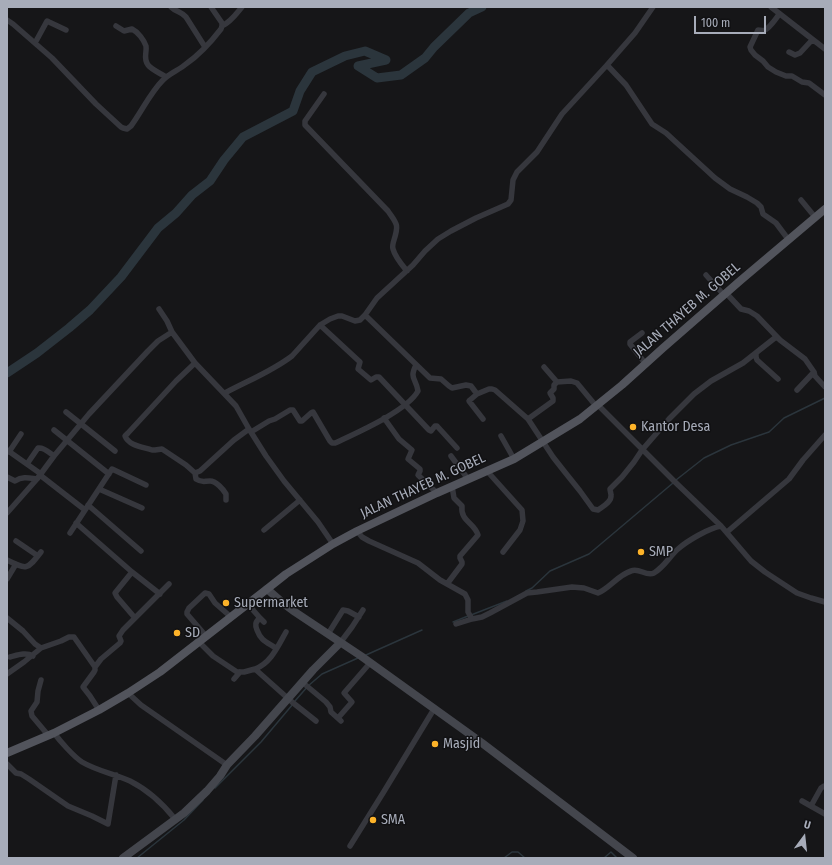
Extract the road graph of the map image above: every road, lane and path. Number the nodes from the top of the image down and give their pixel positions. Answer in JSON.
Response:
{"nodes":[{"id":1,"x":171,"y":7,"type":"edge"},
{"id":2,"x":211,"y":7,"type":"edge"},
{"id":3,"x":242,"y":7,"type":"edge"},
{"id":4,"x":653,"y":7,"type":"edge"},
{"id":5,"x":771,"y":7,"type":"edge"},
{"id":6,"x":779,"y":14,"type":"junction"},
{"id":7,"x":7,"y":20,"type":"edge"},
{"id":8,"x":116,"y":26,"type":"dead end"},
{"id":9,"x":222,"y":26,"type":"junction"},
{"id":10,"x":66,"y":30,"type":"dead end"},
{"id":11,"x":812,"y":40,"type":"junction"},
{"id":12,"x":35,"y":43,"type":"junction"},
{"id":13,"x":205,"y":47,"type":"junction"},
{"id":14,"x":825,"y":49,"type":"edge"},
{"id":15,"x":789,"y":52,"type":"dead end"},
{"id":16,"x":607,"y":65,"type":"junction"},
{"id":17,"x":166,"y":77,"type":"junction"},
{"id":18,"x":324,"y":94,"type":"dead end"},
{"id":19,"x":825,"y":95,"type":"edge"},
{"id":20,"x":801,"y":200,"type":"dead end"},
{"id":21,"x":825,"y":209,"type":"edge"},
{"id":22,"x":815,"y":217,"type":"junction"},
{"id":23,"x":788,"y":239,"type":"junction"},
{"id":24,"x":407,"y":271,"type":"junction"},
{"id":25,"x":706,"y":275,"type":"dead end"},
{"id":26,"x":725,"y":294,"type":"junction"},
{"id":27,"x":159,"y":309,"type":"dead end"},
{"id":28,"x":365,"y":315,"type":"junction"},
{"id":29,"x":320,"y":325,"type":"junction"},
{"id":30,"x":172,"y":332,"type":"junction"},
{"id":31,"x":642,"y":333,"type":"dead end"},
{"id":32,"x":776,"y":337,"type":"junction"},
{"id":33,"x":756,"y":353,"type":"junction"},
{"id":34,"x":195,"y":363,"type":"junction"},
{"id":35,"x":646,"y":363,"type":"junction"},
{"id":36,"x":416,"y":365,"type":"junction"},
{"id":37,"x":544,"y":367,"type":"dead end"},
{"id":38,"x":814,"y":372,"type":"junction"},
{"id":39,"x":778,"y":379,"type":"dead end"},
{"id":40,"x":556,"y":382,"type":"junction"},
{"id":41,"x":825,"y":388,"type":"edge"},
{"id":42,"x":797,"y":390,"type":"dead end"},
{"id":43,"x":225,"y":393,"type":"junction"},
{"id":44,"x":477,"y":394,"type":"junction"},
{"id":45,"x":405,"y":404,"type":"junction"},
{"id":46,"x":597,"y":405,"type":"junction"},
{"id":47,"x":66,"y":412,"type":"dead end"},
{"id":48,"x":384,"y":418,"type":"junction"},
{"id":49,"x":483,"y":419,"type":"dead end"},
{"id":50,"x":528,"y":419,"type":"junction"},
{"id":51,"x":81,"y":424,"type":"junction"},
{"id":52,"x":54,"y":430,"type":"dead end"},
{"id":53,"x":250,"y":430,"type":"junction"},
{"id":54,"x":20,"y":434,"type":"dead end"},
{"id":55,"x":825,"y":435,"type":"edge"},
{"id":56,"x":500,"y":436,"type":"dead end"},
{"id":57,"x":68,"y":441,"type":"junction"},
{"id":58,"x":542,"y":441,"type":"junction"},
{"id":59,"x":457,"y":448,"type":"dead end"},
{"id":60,"x":642,"y":450,"type":"junction"},
{"id":61,"x":8,"y":451,"type":"edge"},
{"id":62,"x":115,"y":451,"type":"dead end"},
{"id":63,"x":54,"y":456,"type":"junction"},
{"id":64,"x":451,"y":456,"type":"dead end"},
{"id":65,"x":514,"y":459,"type":"junction"},
{"id":66,"x":27,"y":464,"type":"junction"},
{"id":67,"x":487,"y":471,"type":"junction"},
{"id":68,"x":195,"y":473,"type":"junction"},
{"id":69,"x":109,"y":474,"type":"junction"},
{"id":70,"x":39,"y":476,"type":"junction"},
{"id":71,"x":7,"y":477,"type":"edge"},
{"id":72,"x":468,"y":479,"type":"junction"},
{"id":73,"x":146,"y":485,"type":"dead end"},
{"id":74,"x":452,"y":486,"type":"junction"},
{"id":75,"x":98,"y":489,"type":"junction"},
{"id":76,"x":437,"y":493,"type":"junction"},
{"id":77,"x":226,"y":500,"type":"dead end"},
{"id":78,"x":300,"y":500,"type":"junction"},
{"id":79,"x":88,"y":505,"type":"junction"},
{"id":80,"x":142,"y":508,"type":"dead end"},
{"id":81,"x":85,"y":510,"type":"junction"},
{"id":82,"x":7,"y":513,"type":"edge"},
{"id":83,"x":76,"y":523,"type":"junction"},
{"id":84,"x":721,"y":526,"type":"junction"},
{"id":85,"x":264,"y":530,"type":"dead end"},
{"id":86,"x":357,"y":531,"type":"junction"},
{"id":87,"x":70,"y":532,"type":"dead end"},
{"id":88,"x":727,"y":532,"type":"junction"},
{"id":89,"x":16,"y":541,"type":"dead end"},
{"id":90,"x":333,"y":544,"type":"junction"},
{"id":91,"x":141,"y":551,"type":"dead end"},
{"id":92,"x":503,"y":552,"type":"dead end"},
{"id":93,"x":7,"y":560,"type":"edge"},
{"id":94,"x":16,"y":564,"type":"junction"},
{"id":95,"x":132,"y":572,"type":"junction"},
{"id":96,"x":7,"y":578,"type":"edge"},
{"id":97,"x":169,"y":584,"type":"dead end"},
{"id":98,"x":447,"y":584,"type":"junction"},
{"id":99,"x":267,"y":589,"type":"junction"},
{"id":100,"x":160,"y":594,"type":"junction"},
{"id":101,"x":825,"y":602,"type":"edge"},
{"id":102,"x":249,"y":603,"type":"junction"},
{"id":103,"x":363,"y":610,"type":"dead end"},
{"id":104,"x":470,"y":616,"type":"junction"},
{"id":105,"x":231,"y":617,"type":"junction"},
{"id":106,"x":359,"y":617,"type":"junction"},
{"id":107,"x":7,"y":618,"type":"edge"},
{"id":108,"x":136,"y":618,"type":"junction"},
{"id":109,"x":260,"y":618,"type":"junction"},
{"id":110,"x":264,"y":622,"type":"dead end"},
{"id":111,"x":456,"y":624,"type":"dead end"},
{"id":112,"x":286,"y":632,"type":"dead end"},
{"id":113,"x":328,"y":634,"type":"junction"},
{"id":114,"x":206,"y":636,"type":"junction"},
{"id":115,"x":199,"y":642,"type":"junction"},
{"id":116,"x":340,"y":643,"type":"junction"},
{"id":117,"x":41,"y":648,"type":"junction"},
{"id":118,"x":276,"y":648,"type":"junction"},
{"id":119,"x":33,"y":656,"type":"junction"},
{"id":120,"x":10,"y":657,"type":"dead end"},
{"id":121,"x":365,"y":659,"type":"junction"},
{"id":122,"x":95,"y":667,"type":"junction"},
{"id":123,"x":255,"y":669,"type":"junction"},
{"id":124,"x":240,"y":672,"type":"junction"},
{"id":125,"x":7,"y":674,"type":"edge"},
{"id":126,"x":234,"y":679,"type":"dead end"},
{"id":127,"x":41,"y":680,"type":"dead end"},
{"id":128,"x":306,"y":685,"type":"junction"},
{"id":129,"x":128,"y":693,"type":"junction"},
{"id":130,"x":292,"y":702,"type":"junction"},
{"id":131,"x":434,"y":709,"type":"junction"},
{"id":132,"x":99,"y":710,"type":"junction"},
{"id":133,"x":316,"y":721,"type":"dead end"},
{"id":134,"x":51,"y":734,"type":"junction"},
{"id":135,"x":7,"y":753,"type":"edge"},
{"id":136,"x":7,"y":764,"type":"edge"},
{"id":137,"x":227,"y":765,"type":"junction"},
{"id":138,"x":116,"y":776,"type":"junction"},
{"id":139,"x":825,"y":787,"type":"edge"},
{"id":140,"x":802,"y":801,"type":"dead end"},
{"id":141,"x":811,"y":806,"type":"junction"},
{"id":142,"x":825,"y":814,"type":"edge"},
{"id":143,"x":175,"y":819,"type":"junction"},
{"id":144,"x":350,"y":846,"type":"dead end"},
{"id":145,"x":123,"y":858,"type":"edge"},
{"id":146,"x":633,"y":858,"type":"edge"}],
"edges":[{"from":1,"to":13,"type":"street"},
{"from":2,"to":9,"type":"street"},
{"from":3,"to":9,"type":"street"},
{"from":4,"to":16,"type":"street"},
{"from":5,"to":6,"type":"street"},
{"from":6,"to":11,"type":"street"},
{"from":6,"to":19,"type":"street"},
{"from":7,"to":12,"type":"street"},
{"from":8,"to":17,"type":"street"},
{"from":9,"to":13,"type":"street"},
{"from":10,"to":12,"type":"street"},
{"from":11,"to":14,"type":"street"},
{"from":11,"to":15,"type":"street"},
{"from":12,"to":17,"type":"street"},
{"from":13,"to":17,"type":"street"},
{"from":16,"to":23,"type":"street"},
{"from":16,"to":24,"type":"street"},
{"from":18,"to":24,"type":"street"},
{"from":20,"to":22,"type":"street"},
{"from":21,"to":22,"type":"main road","name":"JALAN THAYEB M. GOBEL"},
{"from":22,"to":23,"type":"main road","name":"JALAN THAYEB M. GOBEL"},
{"from":23,"to":26,"type":"main road","name":"JALAN THAYEB M. GOBEL"},
{"from":24,"to":28,"type":"street"},
{"from":25,"to":26,"type":"street"},
{"from":26,"to":32,"type":"street"},
{"from":26,"to":35,"type":"main road","name":"JALAN THAYEB M. GOBEL"},
{"from":27,"to":30,"type":"street"},
{"from":28,"to":29,"type":"street"},
{"from":28,"to":36,"type":"street"},
{"from":29,"to":43,"type":"street"},
{"from":29,"to":45,"type":"street"},
{"from":30,"to":34,"type":"street"},
{"from":30,"to":51,"type":"street"},
{"from":31,"to":35,"type":"street"},
{"from":32,"to":33,"type":"street"},
{"from":32,"to":38,"type":"street"},
{"from":33,"to":39,"type":"street"},
{"from":33,"to":60,"type":"street"},
{"from":34,"to":43,"type":"street"},
{"from":34,"to":68,"type":"street"},
{"from":35,"to":46,"type":"main road","name":"JALAN THAYEB M. GOBEL"},
{"from":36,"to":44,"type":"street"},
{"from":36,"to":45,"type":"street"},
{"from":37,"to":40,"type":"street"},
{"from":38,"to":41,"type":"street"},
{"from":38,"to":42,"type":"street"},
{"from":40,"to":46,"type":"street"},
{"from":40,"to":50,"type":"street"},
{"from":43,"to":53,"type":"street"},
{"from":44,"to":49,"type":"street"},
{"from":44,"to":50,"type":"street"},
{"from":45,"to":48,"type":"street"},
{"from":45,"to":59,"type":"street"},
{"from":46,"to":58,"type":"main road","name":"JALAN THAYEB M. GOBEL"},
{"from":46,"to":60,"type":"street"},
{"from":47,"to":51,"type":"street"},
{"from":48,"to":53,"type":"street"},
{"from":48,"to":76,"type":"street"},
{"from":50,"to":58,"type":"street"},
{"from":51,"to":57,"type":"street"},
{"from":51,"to":62,"type":"street"},
{"from":52,"to":57,"type":"street"},
{"from":53,"to":68,"type":"street"},
{"from":53,"to":78,"type":"street"},
{"from":54,"to":61,"type":"street"},
{"from":55,"to":88,"type":"street"},
{"from":56,"to":65,"type":"street"},
{"from":57,"to":63,"type":"street"},
{"from":57,"to":69,"type":"street"},
{"from":58,"to":60,"type":"street"},
{"from":58,"to":65,"type":"main road","name":"JALAN THAYEB M. GOBEL"},
{"from":60,"to":84,"type":"street"},
{"from":61,"to":66,"type":"street"},
{"from":63,"to":66,"type":"street"},
{"from":63,"to":70,"type":"street"},
{"from":64,"to":72,"type":"street"},
{"from":65,"to":67,"type":"main road","name":"JALAN THAYEB M. GOBEL"},
{"from":66,"to":70,"type":"street"},
{"from":67,"to":72,"type":"main road","name":"JALAN THAYEB M. GOBEL"},
{"from":67,"to":92,"type":"street"},
{"from":68,"to":77,"type":"street"},
{"from":69,"to":73,"type":"street"},
{"from":69,"to":75,"type":"street"},
{"from":70,"to":71,"type":"street"},
{"from":70,"to":81,"type":"street"},
{"from":70,"to":82,"type":"street"},
{"from":72,"to":74,"type":"main road","name":"JALAN THAYEB M. GOBEL"},
{"from":74,"to":76,"type":"main road","name":"JALAN THAYEB M. GOBEL"},
{"from":74,"to":98,"type":"street"},
{"from":75,"to":79,"type":"street"},
{"from":75,"to":80,"type":"street"},
{"from":76,"to":86,"type":"main road","name":"JALAN THAYEB M. GOBEL"},
{"from":78,"to":85,"type":"street"},
{"from":78,"to":90,"type":"street"},
{"from":79,"to":81,"type":"street"},
{"from":79,"to":91,"type":"street"},
{"from":81,"to":83,"type":"street"},
{"from":83,"to":87,"type":"street"},
{"from":83,"to":95,"type":"street"},
{"from":84,"to":88,"type":"street"},
{"from":84,"to":104,"type":"street"},
{"from":86,"to":90,"type":"main road","name":"JALAN THAYEB M. GOBEL"},
{"from":86,"to":98,"type":"street"},
{"from":88,"to":101,"type":"street"},
{"from":89,"to":94,"type":"street"},
{"from":90,"to":99,"type":"main road","name":"JALAN THAYEB M. GOBEL"},
{"from":93,"to":94,"type":"street"},
{"from":94,"to":96,"type":"street"},
{"from":95,"to":100,"type":"street"},
{"from":95,"to":108,"type":"street"},
{"from":97,"to":100,"type":"street"},
{"from":98,"to":104,"type":"street"},
{"from":99,"to":102,"type":"main road","name":"JALAN THAYEB M. GOBEL"},
{"from":99,"to":113,"type":"street"},
{"from":100,"to":108,"type":"street"},
{"from":102,"to":105,"type":"main road","name":"JALAN THAYEB M. GOBEL"},
{"from":102,"to":109,"type":"street"},
{"from":103,"to":106,"type":"street"},
{"from":104,"to":111,"type":"street"},
{"from":105,"to":114,"type":"main road","name":"JALAN THAYEB M. GOBEL"},
{"from":105,"to":114,"type":"street"},
{"from":106,"to":113,"type":"street"},
{"from":106,"to":116,"type":"street"},
{"from":107,"to":117,"type":"street"},
{"from":108,"to":122,"type":"street"},
{"from":109,"to":110,"type":"street"},
{"from":109,"to":118,"type":"street"},
{"from":112,"to":118,"type":"street"},
{"from":113,"to":116,"type":"street"},
{"from":114,"to":115,"type":"main road","name":"JALAN THAYEB M. GOBEL"},
{"from":115,"to":124,"type":"street"},
{"from":115,"to":129,"type":"main road","name":"JALAN THAYEB M. GOBEL"},
{"from":116,"to":121,"type":"street"},
{"from":116,"to":128,"type":"street"},
{"from":117,"to":119,"type":"street"},
{"from":117,"to":122,"type":"street"},
{"from":118,"to":123,"type":"street"},
{"from":119,"to":120,"type":"street"},
{"from":119,"to":125,"type":"street"},
{"from":121,"to":128,"type":"street"},
{"from":121,"to":131,"type":"street"},
{"from":122,"to":132,"type":"street"},
{"from":123,"to":124,"type":"street"},
{"from":123,"to":130,"type":"street"},
{"from":124,"to":126,"type":"street"},
{"from":127,"to":134,"type":"street"},
{"from":128,"to":130,"type":"street"},
{"from":129,"to":132,"type":"main road","name":"JALAN THAYEB M. GOBEL"},
{"from":129,"to":137,"type":"street"},
{"from":130,"to":133,"type":"street"},
{"from":130,"to":137,"type":"street"},
{"from":131,"to":144,"type":"street"},
{"from":131,"to":146,"type":"street"},
{"from":132,"to":134,"type":"main road","name":"JALAN THAYEB M. GOBEL"},
{"from":134,"to":135,"type":"main road","name":"JALAN THAYEB M. GOBEL"},
{"from":134,"to":138,"type":"street"},
{"from":136,"to":138,"type":"street"},
{"from":137,"to":143,"type":"street"},
{"from":138,"to":143,"type":"street"},
{"from":139,"to":141,"type":"street"},
{"from":140,"to":141,"type":"street"},
{"from":141,"to":142,"type":"street"},
{"from":143,"to":145,"type":"street"}]}
